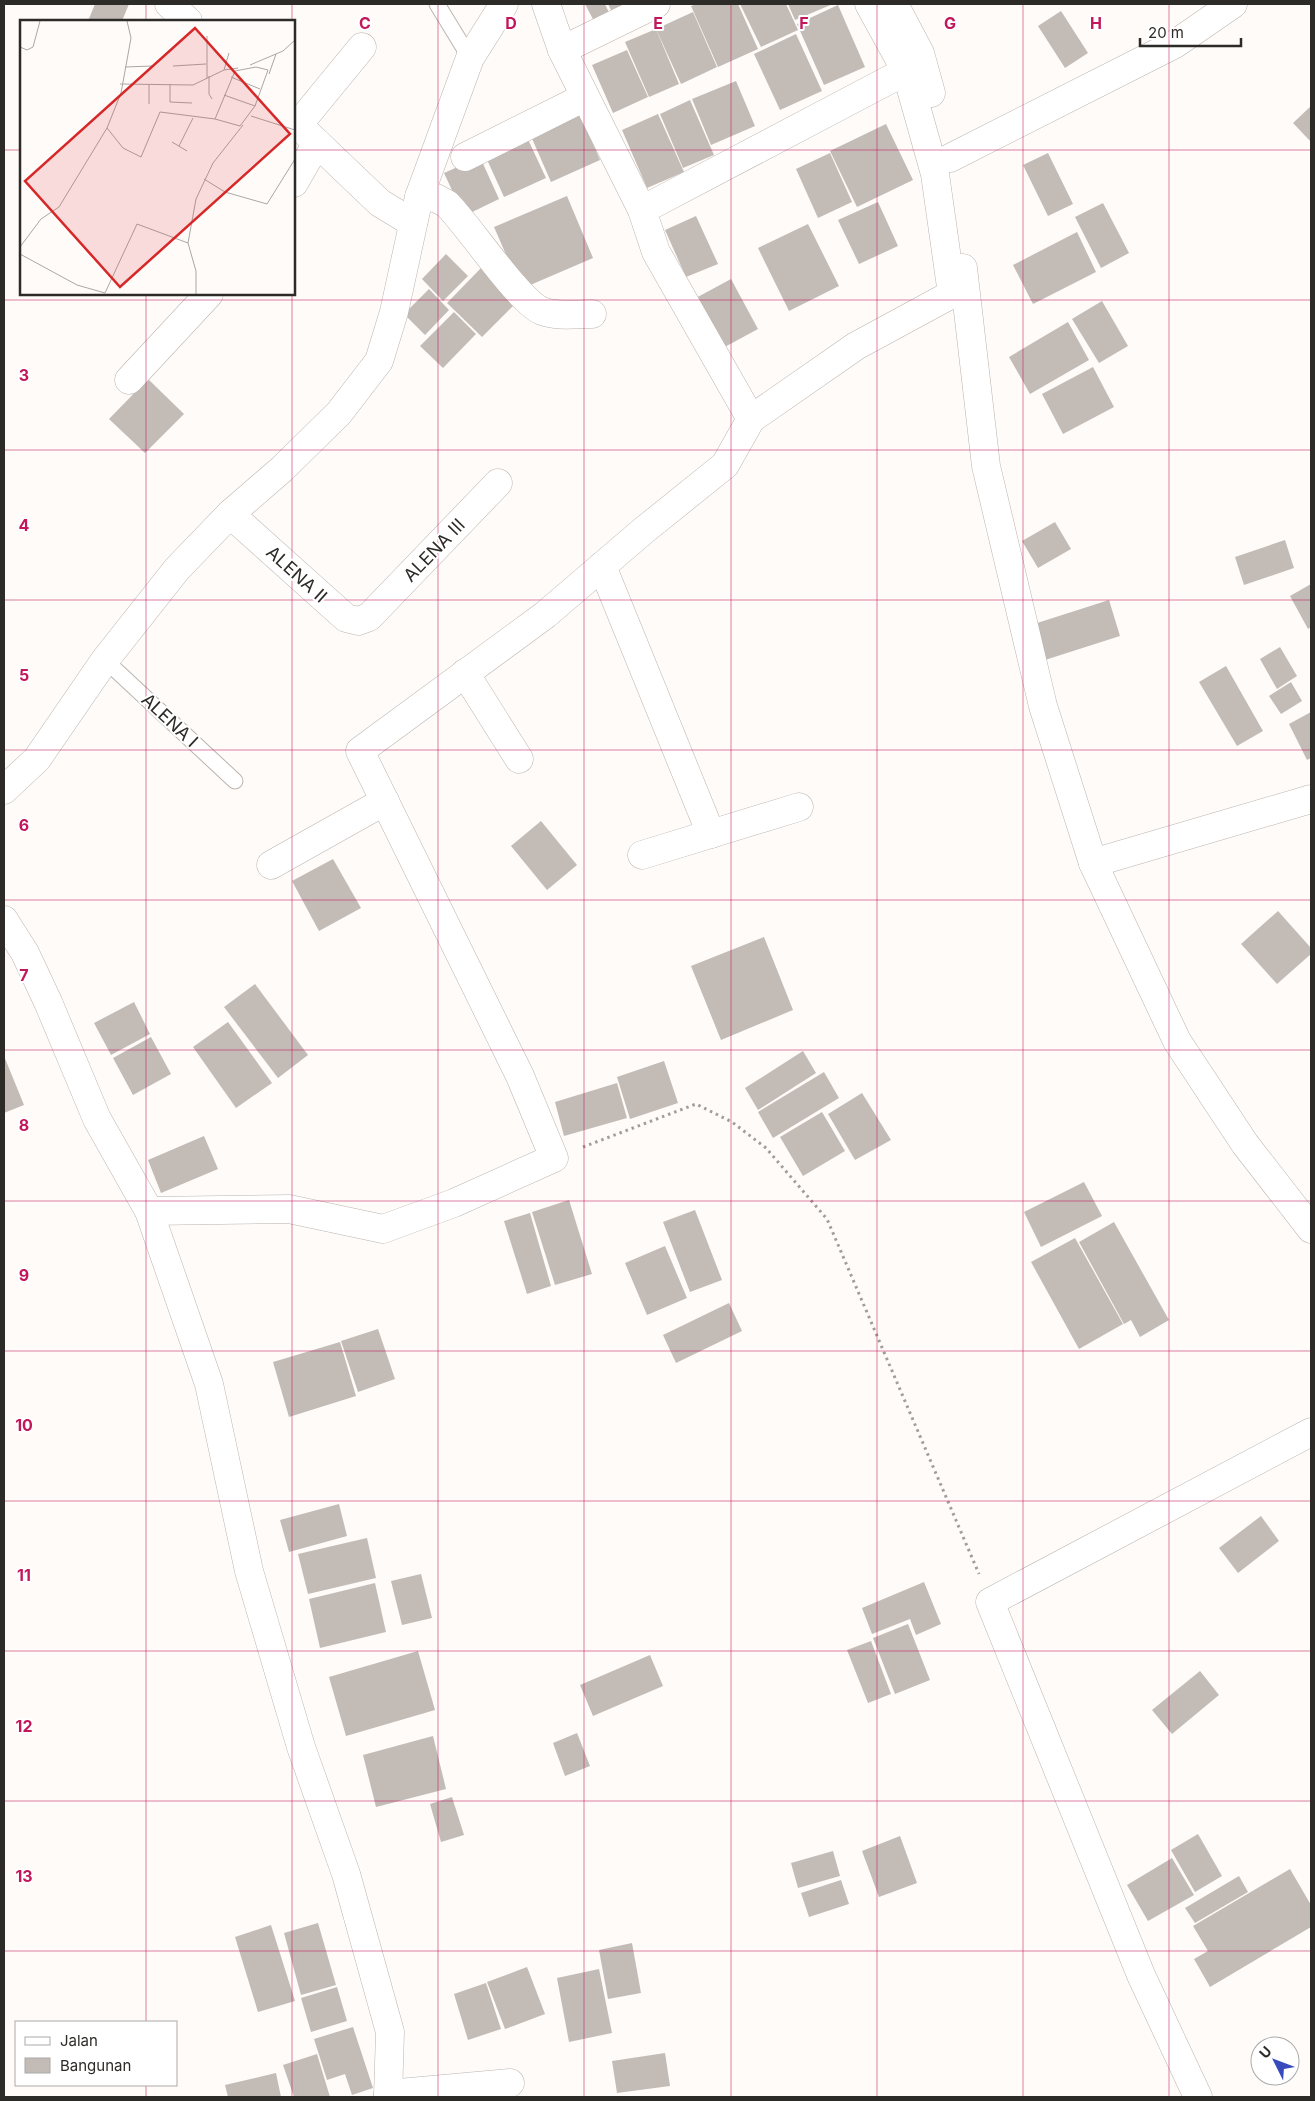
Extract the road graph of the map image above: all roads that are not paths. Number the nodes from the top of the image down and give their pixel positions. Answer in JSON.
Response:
{"nodes":[{"id":1,"x":169,"y":4,"type":"edge"},
{"id":2,"x":437,"y":4,"type":"edge"},
{"id":3,"x":504,"y":4,"type":"edge"},
{"id":4,"x":546,"y":4,"type":"edge"},
{"id":5,"x":656,"y":4,"type":"edge"},
{"id":6,"x":870,"y":4,"type":"edge"},
{"id":7,"x":894,"y":4,"type":"edge"},
{"id":8,"x":1233,"y":4,"type":"edge"},
{"id":9,"x":187,"y":20,"type":"edge"},
{"id":10,"x":362,"y":47,"type":"dead end"},
{"id":11,"x":562,"y":50,"type":"junction"},
{"id":12,"x":470,"y":58,"type":"junction"},
{"id":13,"x":906,"y":71,"type":"junction"},
{"id":14,"x":585,"y":97,"type":"junction"},
{"id":15,"x":303,"y":130,"type":"edge"},
{"id":16,"x":464,"y":157,"type":"dead end"},
{"id":17,"x":950,"y":158,"type":"junction"},
{"id":18,"x":295,"y":177,"type":"edge"},
{"id":19,"x":416,"y":210,"type":"junction"},
{"id":20,"x":642,"y":210,"type":"junction"},
{"id":21,"x":208,"y":295,"type":"edge"},
{"id":22,"x":592,"y":314,"type":"dead end"},
{"id":23,"x":129,"y":380,"type":"dead end"},
{"id":24,"x":751,"y":419,"type":"junction"},
{"id":25,"x":498,"y":483,"type":"dead end"},
{"id":26,"x":230,"y":514,"type":"junction"},
{"id":27,"x":602,"y":566,"type":"junction"},
{"id":28,"x":369,"y":616,"type":"joint"},
{"id":29,"x":104,"y":660,"type":"junction"},
{"id":30,"x":465,"y":673,"type":"junction"},
{"id":31,"x":519,"y":759,"type":"dead end"},
{"id":32,"x":235,"y":780,"type":"dead end"},
{"id":33,"x":4,"y":790,"type":"edge"},
{"id":34,"x":1311,"y":799,"type":"edge"},
{"id":35,"x":385,"y":801,"type":"junction"},
{"id":36,"x":799,"y":807,"type":"dead end"},
{"id":37,"x":711,"y":834,"type":"junction"},
{"id":38,"x":642,"y":855,"type":"dead end"},
{"id":39,"x":1093,"y":862,"type":"junction"},
{"id":40,"x":271,"y":865,"type":"dead end"},
{"id":41,"x":4,"y":920,"type":"edge"},
{"id":42,"x":149,"y":1212,"type":"junction"},
{"id":43,"x":1311,"y":1229,"type":"edge"},
{"id":44,"x":1311,"y":1432,"type":"edge"},
{"id":45,"x":510,"y":2083,"type":"dead end"},
{"id":46,"x":388,"y":2095,"type":"edge"},
{"id":47,"x":1198,"y":2097,"type":"edge"}],
"edges":[{"from":1,"to":9,"type":"street"},
{"from":2,"to":12,"type":"lane"},
{"from":3,"to":12,"type":"street"},
{"from":4,"to":11,"type":"street"},
{"from":5,"to":11,"type":"street"},
{"from":6,"to":13,"type":"street"},
{"from":7,"to":17,"type":"street"},
{"from":8,"to":17,"type":"street"},
{"from":10,"to":15,"type":"street"},
{"from":11,"to":14,"type":"street"},
{"from":12,"to":19,"type":"street"},
{"from":13,"to":20,"type":"street"},
{"from":13,"to":24,"type":"street"},
{"from":14,"to":16,"type":"street"},
{"from":14,"to":20,"type":"street"},
{"from":15,"to":18,"type":"street"},
{"from":15,"to":19,"type":"street"},
{"from":17,"to":39,"type":"street"},
{"from":19,"to":22,"type":"street"},
{"from":19,"to":26,"type":"street"},
{"from":20,"to":24,"type":"street"},
{"from":21,"to":23,"type":"street"},
{"from":24,"to":27,"type":"street"},
{"from":25,"to":28,"type":"street","name":"ALENA III"},
{"from":26,"to":28,"type":"street","name":"ALENA II"},
{"from":26,"to":29,"type":"street"},
{"from":27,"to":30,"type":"street"},
{"from":27,"to":37,"type":"street"},
{"from":29,"to":32,"type":"lane","name":"ALENA I"},
{"from":29,"to":33,"type":"street"},
{"from":30,"to":31,"type":"street"},
{"from":30,"to":35,"type":"street"},
{"from":34,"to":39,"type":"street"},
{"from":35,"to":40,"type":"street"},
{"from":35,"to":42,"type":"street"},
{"from":36,"to":37,"type":"street"},
{"from":37,"to":38,"type":"street"},
{"from":39,"to":43,"type":"street"},
{"from":41,"to":42,"type":"street"},
{"from":42,"to":46,"type":"street"},
{"from":44,"to":47,"type":"street"},
{"from":45,"to":46,"type":"street"}]}
